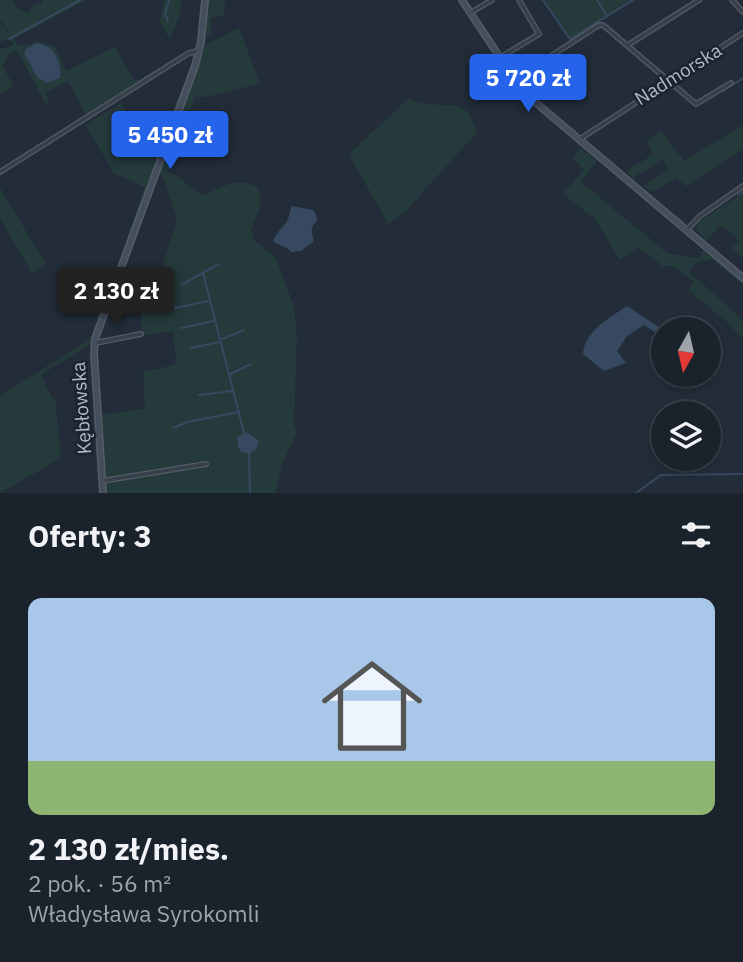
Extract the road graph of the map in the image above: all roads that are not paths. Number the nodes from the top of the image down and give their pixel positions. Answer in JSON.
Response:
{"nodes":[{"id":1,"x":205,"y":0,"type":"edge"},
{"id":2,"x":462,"y":0,"type":"edge"},
{"id":3,"x":492,"y":0,"type":"edge"},
{"id":4,"x":519,"y":0,"type":"edge"},
{"id":5,"x":699,"y":0,"type":"edge"},
{"id":6,"x":732,"y":0,"type":"edge"},
{"id":7,"x":743,"y":12,"type":"edge"},
{"id":8,"x":470,"y":13,"type":"junction"},
{"id":9,"x":743,"y":33,"type":"edge"},
{"id":10,"x":628,"y":45,"type":"junction"},
{"id":11,"x":200,"y":50,"type":"junction"},
{"id":12,"x":499,"y":58,"type":"junction"},
{"id":13,"x":548,"y":58,"type":"dead end"},
{"id":14,"x":667,"y":82,"type":"junction"},
{"id":15,"x":732,"y":83,"type":"dead end"},
{"id":16,"x":578,"y":140,"type":"junction"},
{"id":17,"x":0,"y":172,"type":"edge"},
{"id":18,"x":743,"y":186,"type":"edge"},
{"id":19,"x":686,"y":231,"type":"junction"},
{"id":20,"x":743,"y":278,"type":"edge"},
{"id":21,"x":141,"y":334,"type":"dead end"},
{"id":22,"x":94,"y":343,"type":"junction"},
{"id":23,"x":206,"y":464,"type":"dead end"},
{"id":24,"x":102,"y":481,"type":"junction"},
{"id":25,"x":103,"y":493,"type":"edge"}],
"edges":[{"from":1,"to":11,"type":"street","name":"Kębłowska"},
{"from":2,"to":8,"type":"street"},
{"from":3,"to":8,"type":"street"},
{"from":4,"to":12,"type":"street"},
{"from":5,"to":10,"type":"street"},
{"from":6,"to":7,"type":"street"},
{"from":8,"to":12,"type":"street"},
{"from":9,"to":14,"type":"street","name":"Nadmorska"},
{"from":10,"to":13,"type":"street"},
{"from":10,"to":14,"type":"street"},
{"from":11,"to":17,"type":"street"},
{"from":11,"to":22,"type":"street","name":"Kębłowska"},
{"from":12,"to":16,"type":"street"},
{"from":14,"to":15,"type":"street"},
{"from":14,"to":16,"type":"street","name":"Nadmorska"},
{"from":16,"to":19,"type":"street"},
{"from":18,"to":19,"type":"street"},
{"from":19,"to":20,"type":"street"},
{"from":21,"to":22,"type":"street"},
{"from":22,"to":24,"type":"street","name":"Kębłowska"},
{"from":23,"to":24,"type":"street","name":"Kębłowska"},
{"from":24,"to":25,"type":"street","name":"Kębłowska"}]}
